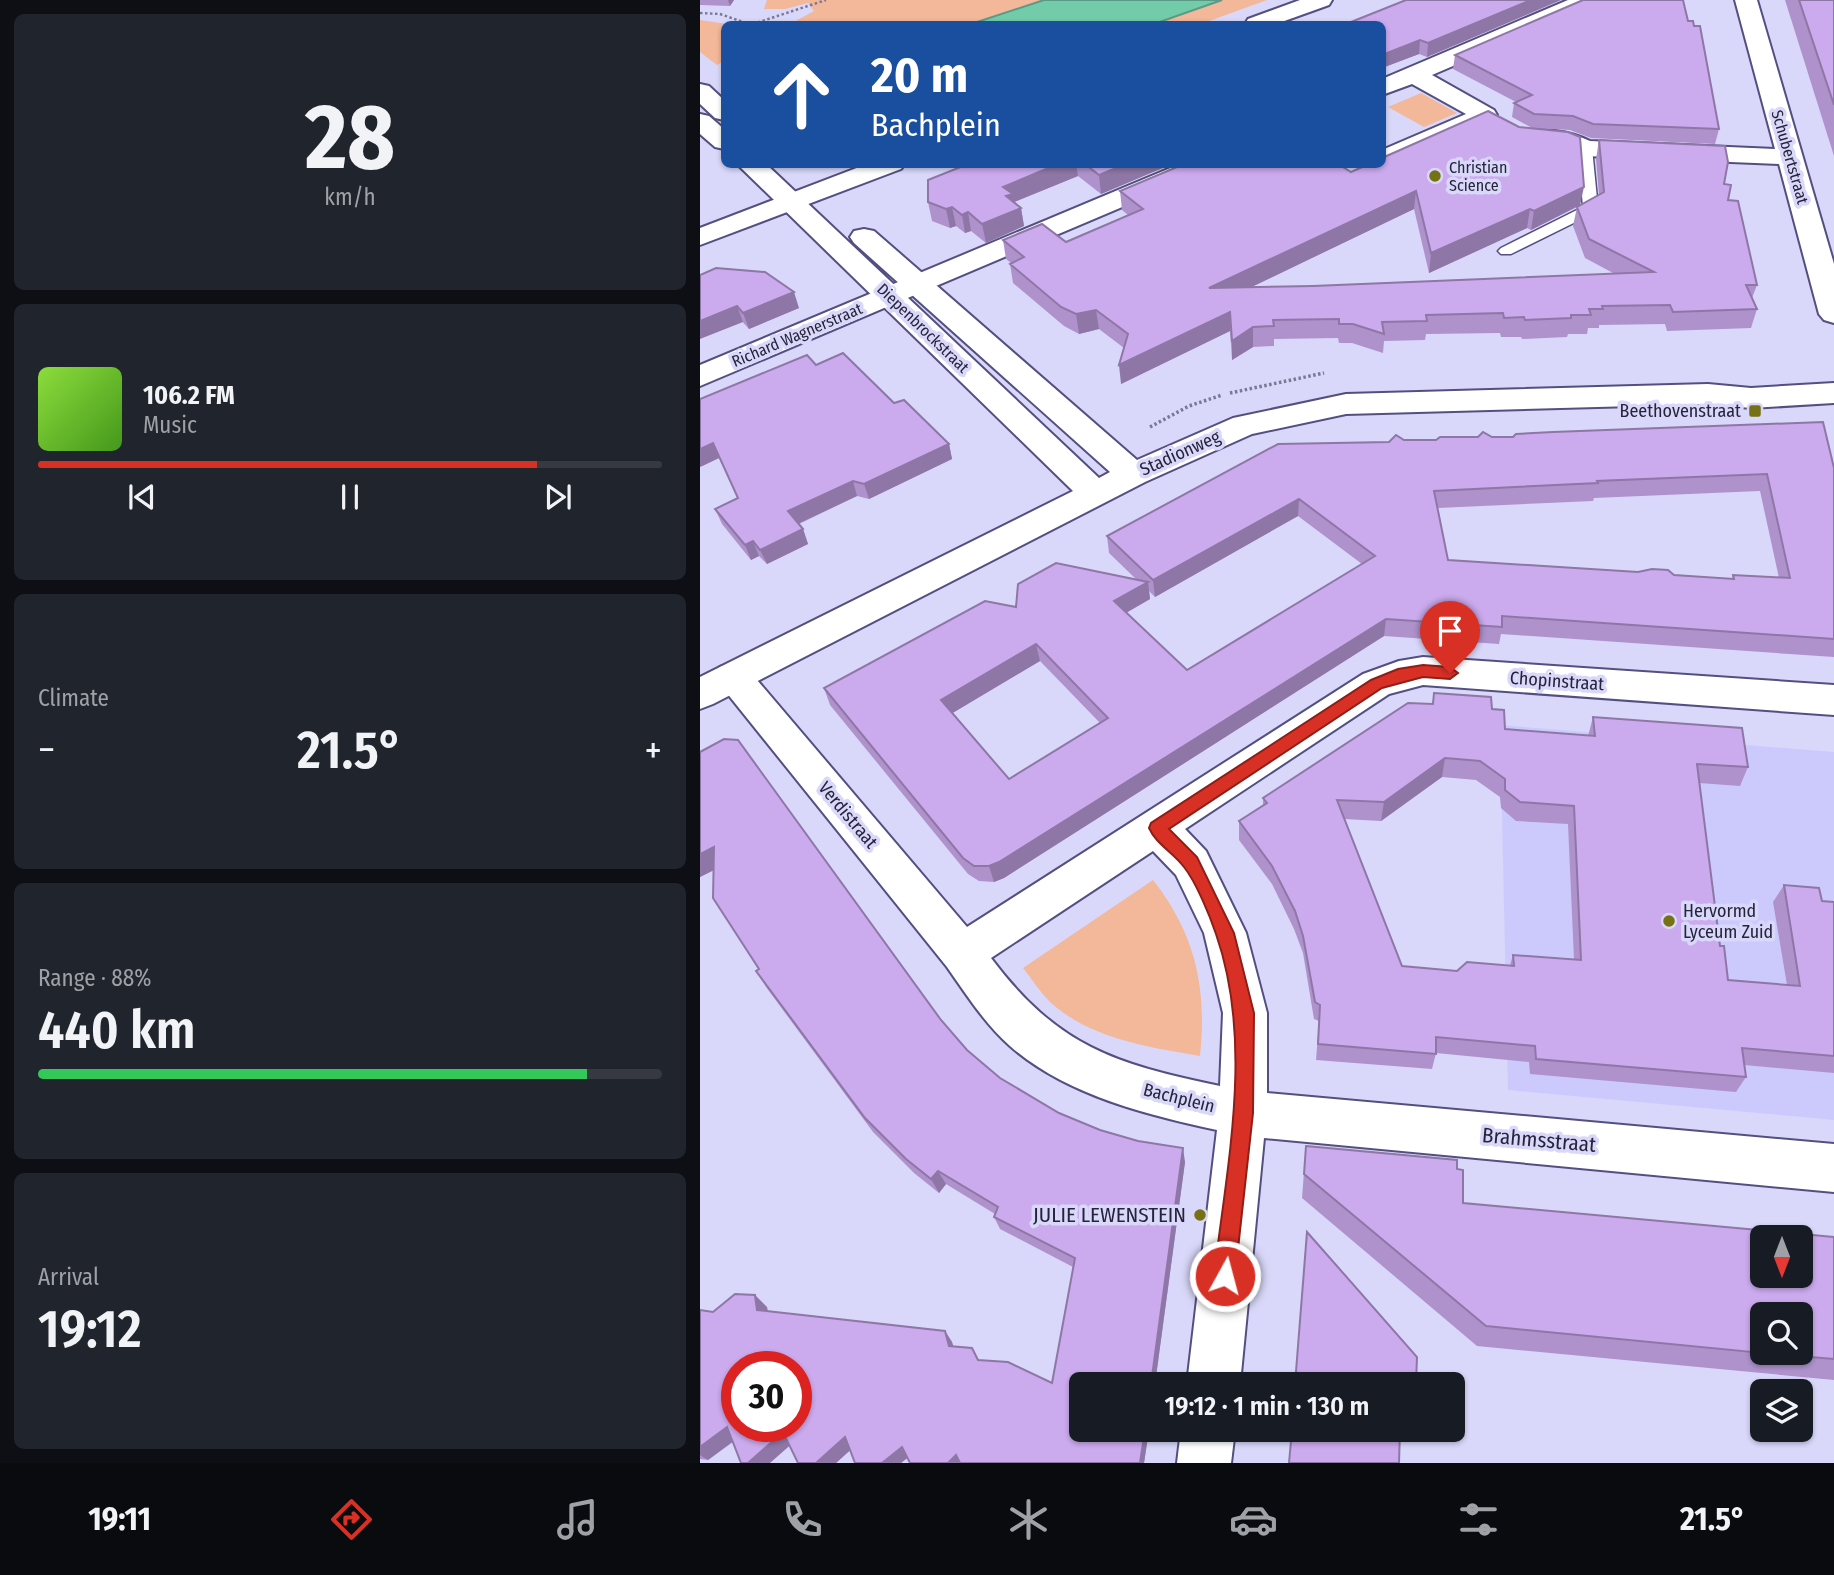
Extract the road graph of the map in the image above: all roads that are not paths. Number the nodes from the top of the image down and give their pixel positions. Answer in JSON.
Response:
{"nodes":[{"id":1,"x":1321,"y":0,"type":"edge"},
{"id":2,"x":1587,"y":0,"type":"edge"},
{"id":3,"x":1746,"y":0,"type":"edge"},
{"id":4,"x":1264,"y":21,"type":"edge"},
{"id":5,"x":1414,"y":75,"type":"junction"},
{"id":6,"x":1386,"y":86,"type":"edge"},
{"id":7,"x":700,"y":91,"type":"edge"},
{"id":8,"x":721,"y":109,"type":"edge"},
{"id":9,"x":1485,"y":115,"type":"junction"},
{"id":10,"x":700,"y":121,"type":"edge"},
{"id":11,"x":721,"y":139,"type":"edge"},
{"id":12,"x":1585,"y":148,"type":"junction"},
{"id":13,"x":1791,"y":157,"type":"junction"},
{"id":14,"x":1386,"y":158,"type":"edge"},
{"id":15,"x":764,"y":168,"type":"edge"},
{"id":16,"x":882,"y":168,"type":"edge"},
{"id":17,"x":1194,"y":168,"type":"edge"},
{"id":18,"x":804,"y":198,"type":"junction"},
{"id":19,"x":700,"y":237,"type":"edge"},
{"id":20,"x":1506,"y":251,"type":"dead end"},
{"id":21,"x":918,"y":285,"type":"junction"},
{"id":22,"x":890,"y":296,"type":"junction"},
{"id":23,"x":1834,"y":314,"type":"edge"},
{"id":24,"x":700,"y":376,"type":"edge"},
{"id":25,"x":1834,"y":386,"type":"edge"},
{"id":26,"x":1834,"y":393,"type":"edge"},
{"id":27,"x":1709,"y":394,"type":"junction"},
{"id":28,"x":1133,"y":474,"type":"junction"},
{"id":29,"x":1096,"y":493,"type":"junction"},
{"id":30,"x":733,"y":677,"type":"junction"},
{"id":31,"x":700,"y":694,"type":"edge"},
{"id":32,"x":1834,"y":700,"type":"edge"},
{"id":33,"x":1157,"y":828,"type":"junction"},
{"id":34,"x":962,"y":953,"type":"junction"},
{"id":35,"x":1243,"y":1113,"type":"junction"},
{"id":36,"x":1834,"y":1168,"type":"edge"},
{"id":37,"x":1214,"y":1372,"type":"edge"},
{"id":38,"x":1207,"y":1442,"type":"edge"},
{"id":39,"x":1204,"y":1463,"type":"edge"}],
"edges":[{"from":1,"to":4,"type":"street"},
{"from":2,"to":5,"type":"street"},
{"from":3,"to":13,"type":"street","name":"Schubertstraat"},
{"from":5,"to":6,"type":"street"},
{"from":5,"to":9,"type":"street"},
{"from":7,"to":8,"type":"street"},
{"from":9,"to":12,"type":"street"},
{"from":9,"to":14,"type":"street"},
{"from":10,"to":11,"type":"street"},
{"from":12,"to":13,"type":"street"},
{"from":12,"to":20,"type":"lane"},
{"from":13,"to":23,"type":"street","name":"Schubertstraat"},
{"from":15,"to":18,"type":"street","name":"Diepenbrockstraat"},
{"from":16,"to":18,"type":"street"},
{"from":17,"to":21,"type":"street","name":"Richard Wagnerstraat"},
{"from":18,"to":19,"type":"street"},
{"from":18,"to":21,"type":"street","name":"Diepenbrockstraat"},
{"from":18,"to":22,"type":"street","name":"Diepenbrockstraat"},
{"from":21,"to":22,"type":"street","name":"Richard Wagnerstraat"},
{"from":21,"to":28,"type":"street","name":"Diepenbrockstraat"},
{"from":22,"to":24,"type":"street","name":"Richard Wagnerstraat"},
{"from":22,"to":29,"type":"street","name":"Diepenbrockstraat"},
{"from":25,"to":27,"type":"street","name":"Stadionweg"},
{"from":26,"to":27,"type":"street","name":"Stadionweg"},
{"from":27,"to":28,"type":"street","name":"Stadionweg"},
{"from":28,"to":29,"type":"street","name":"Stadionweg"},
{"from":29,"to":30,"type":"street","name":"Stadionweg"},
{"from":30,"to":31,"type":"street","name":"Stadionweg"},
{"from":30,"to":34,"type":"street","name":"Verdistraat"},
{"from":32,"to":33,"type":"street","name":"Chopinstraat"},
{"from":33,"to":34,"type":"street"},
{"from":33,"to":35,"type":"street"},
{"from":34,"to":35,"type":"street","name":"Bachplein"},
{"from":35,"to":36,"type":"street","name":"Brahmsstraat"},
{"from":35,"to":37,"type":"street"},
{"from":38,"to":39,"type":"street"}]}
